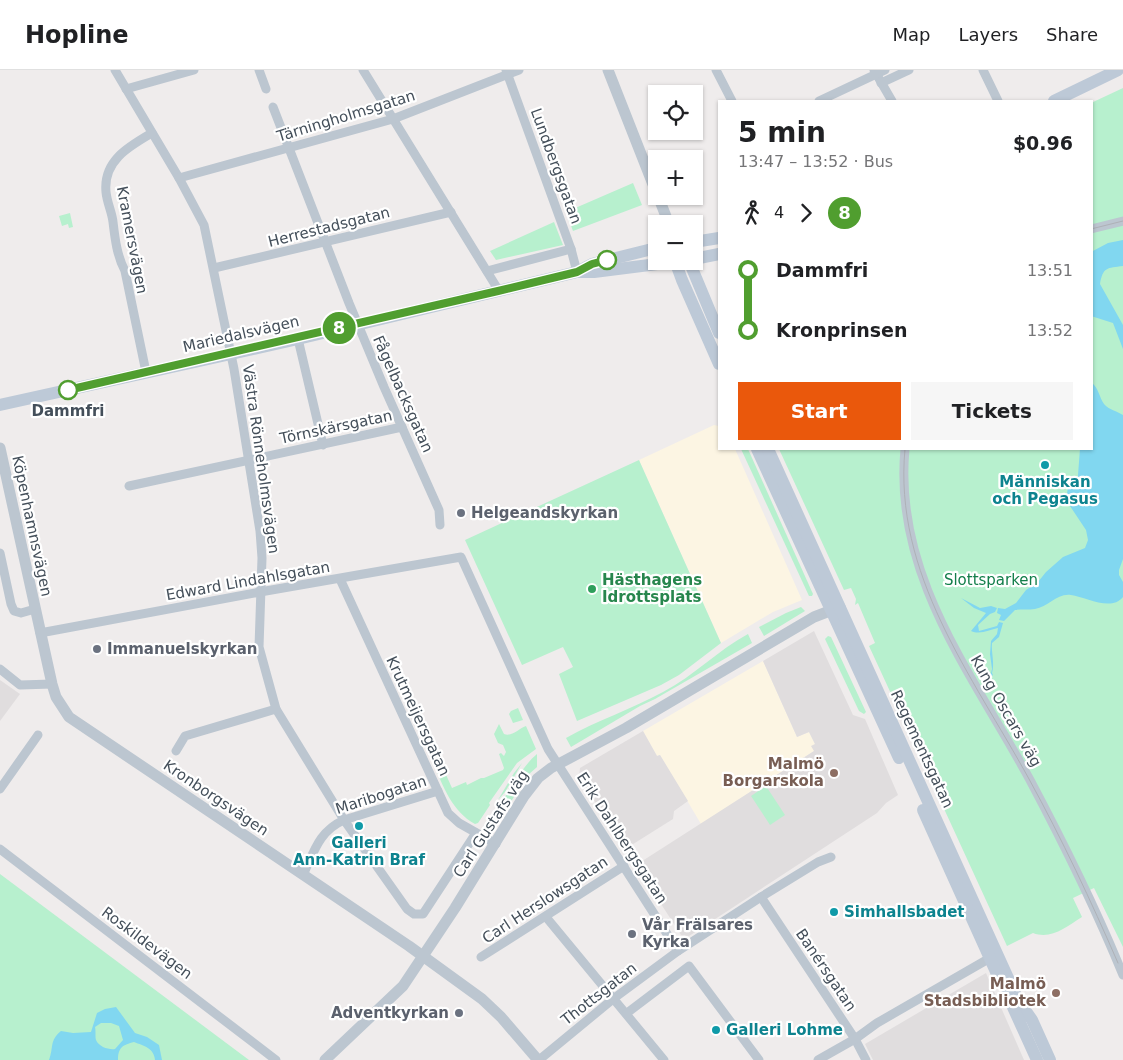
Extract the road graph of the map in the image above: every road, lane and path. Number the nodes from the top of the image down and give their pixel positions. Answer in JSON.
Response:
{"nodes":[{"id":1,"x":115,"y":70,"type":"edge"},
{"id":2,"x":194,"y":70,"type":"edge"},
{"id":3,"x":259,"y":70,"type":"edge"},
{"id":4,"x":363,"y":70,"type":"edge"},
{"id":5,"x":519,"y":70,"type":"edge"},
{"id":6,"x":608,"y":70,"type":"edge"},
{"id":7,"x":716,"y":70,"type":"edge"},
{"id":8,"x":885,"y":70,"type":"edge"},
{"id":9,"x":909,"y":70,"type":"edge"},
{"id":10,"x":983,"y":70,"type":"edge"},
{"id":11,"x":1118,"y":70,"type":"edge"},
{"id":12,"x":507,"y":72,"type":"edge"},
{"id":13,"x":875,"y":72,"type":"edge"},
{"id":14,"x":1123,"y":77,"type":"edge"},
{"id":15,"x":881,"y":83,"type":"junction"},
{"id":16,"x":126,"y":89,"type":"junction"},
{"id":17,"x":266,"y":89,"type":"dead end"},
{"id":18,"x":731,"y":100,"type":"edge"},
{"id":19,"x":821,"y":100,"type":"edge"},
{"id":20,"x":891,"y":100,"type":"edge"},
{"id":21,"x":998,"y":100,"type":"edge"},
{"id":22,"x":1056,"y":100,"type":"edge"},
{"id":23,"x":1075,"y":100,"type":"edge"},
{"id":24,"x":273,"y":107,"type":"dead end"},
{"id":25,"x":393,"y":119,"type":"junction"},
{"id":26,"x":152,"y":133,"type":"junction"},
{"id":27,"x":289,"y":148,"type":"junction"},
{"id":28,"x":648,"y":172,"type":"edge"},
{"id":29,"x":179,"y":178,"type":"junction"},
{"id":30,"x":451,"y":212,"type":"junction"},
{"id":31,"x":1123,"y":220,"type":"edge"},
{"id":32,"x":1093,"y":228,"type":"edge"},
{"id":33,"x":718,"y":238,"type":"edge"},
{"id":34,"x":703,"y":241,"type":"edge"},
{"id":35,"x":326,"y":242,"type":"junction"},
{"id":36,"x":571,"y":249,"type":"junction"},
{"id":37,"x":648,"y":250,"type":"edge"},
{"id":38,"x":718,"y":254,"type":"edge"},
{"id":39,"x":703,"y":257,"type":"edge"},
{"id":40,"x":648,"y":265,"type":"edge"},
{"id":41,"x":214,"y":268,"type":"junction"},
{"id":42,"x":680,"y":270,"type":"edge"},
{"id":43,"x":694,"y":270,"type":"edge"},
{"id":44,"x":487,"y":271,"type":"junction"},
{"id":45,"x":577,"y":272,"type":"junction"},
{"id":46,"x":498,"y":291,"type":"junction"},
{"id":47,"x":358,"y":324,"type":"junction"},
{"id":48,"x":718,"y":331,"type":"edge"},
{"id":49,"x":298,"y":338,"type":"junction"},
{"id":50,"x":231,"y":353,"type":"junction"},
{"id":51,"x":718,"y":362,"type":"edge"},
{"id":52,"x":146,"y":372,"type":"junction"},
{"id":53,"x":0,"y":406,"type":"edge"},
{"id":54,"x":402,"y":427,"type":"junction"},
{"id":55,"x":323,"y":444,"type":"junction"},
{"id":56,"x":0,"y":448,"type":"edge"},
{"id":57,"x":757,"y":450,"type":"edge"},
{"id":58,"x":768,"y":450,"type":"edge"},
{"id":59,"x":905,"y":450,"type":"edge"},
{"id":60,"x":248,"y":460,"type":"junction"},
{"id":61,"x":129,"y":486,"type":"dead end"},
{"id":62,"x":440,"y":525,"type":"dead end"},
{"id":63,"x":0,"y":552,"type":"edge"},
{"id":64,"x":340,"y":579,"type":"junction"},
{"id":65,"x":260,"y":592,"type":"junction"},
{"id":66,"x":835,"y":608,"type":"junction"},
{"id":67,"x":35,"y":609,"type":"junction"},
{"id":68,"x":40,"y":633,"type":"junction"},
{"id":69,"x":0,"y":669,"type":"edge"},
{"id":70,"x":52,"y":684,"type":"junction"},
{"id":71,"x":276,"y":709,"type":"junction"},
{"id":72,"x":38,"y":735,"type":"dead end"},
{"id":73,"x":176,"y":750,"type":"dead end"},
{"id":74,"x":558,"y":765,"type":"junction"},
{"id":75,"x":0,"y":789,"type":"edge"},
{"id":76,"x":438,"y":791,"type":"junction"},
{"id":77,"x":344,"y":820,"type":"junction"},
{"id":78,"x":476,"y":833,"type":"junction"},
{"id":79,"x":496,"y":844,"type":"junction"},
{"id":80,"x":0,"y":849,"type":"edge"},
{"id":81,"x":830,"y":857,"type":"dead end"},
{"id":82,"x":624,"y":866,"type":"junction"},
{"id":83,"x":302,"y":875,"type":"junction"},
{"id":84,"x":760,"y":897,"type":"junction"},
{"id":85,"x":424,"y":914,"type":"joint"},
{"id":86,"x":546,"y":917,"type":"junction"},
{"id":87,"x":678,"y":951,"type":"junction"},
{"id":88,"x":481,"y":957,"type":"dead end"},
{"id":89,"x":424,"y":958,"type":"junction"},
{"id":90,"x":990,"y":958,"type":"junction"},
{"id":91,"x":1123,"y":975,"type":"edge"},
{"id":92,"x":613,"y":999,"type":"junction"},
{"id":93,"x":627,"y":1013,"type":"junction"},
{"id":94,"x":855,"y":1039,"type":"junction"},
{"id":95,"x":276,"y":1060,"type":"edge"},
{"id":96,"x":325,"y":1060,"type":"edge"},
{"id":97,"x":539,"y":1060,"type":"edge"},
{"id":98,"x":664,"y":1060,"type":"edge"},
{"id":99,"x":759,"y":1060,"type":"edge"},
{"id":100,"x":818,"y":1060,"type":"edge"},
{"id":101,"x":866,"y":1060,"type":"edge"},
{"id":102,"x":1037,"y":1060,"type":"edge"},
{"id":103,"x":1050,"y":1060,"type":"edge"}],
"edges":[{"from":1,"to":16,"type":"street","name":"Västra Rönneholmsvägen"},
{"from":2,"to":16,"type":"street"},
{"from":3,"to":17,"type":"street"},
{"from":4,"to":25,"type":"street"},
{"from":5,"to":12,"type":"street","name":"Tärningholmsgatan"},
{"from":6,"to":28,"type":"street"},
{"from":7,"to":18,"type":"street"},
{"from":8,"to":13,"type":"street"},
{"from":9,"to":15,"type":"street"},
{"from":10,"to":21,"type":"street"},
{"from":11,"to":22,"type":"main road"},
{"from":12,"to":25,"type":"street","name":"Tärningholmsgatan"},
{"from":12,"to":36,"type":"street","name":"Lundbergsgatan"},
{"from":13,"to":15,"type":"street"},
{"from":13,"to":19,"type":"street"},
{"from":14,"to":23,"type":"main road"},
{"from":15,"to":20,"type":"street"},
{"from":16,"to":26,"type":"street","name":"Västra Rönneholmsvägen"},
{"from":24,"to":27,"type":"street","name":"Fågelbacksgatan"},
{"from":25,"to":27,"type":"street","name":"Tärningholmsgatan"},
{"from":25,"to":30,"type":"street"},
{"from":26,"to":29,"type":"street","name":"Västra Rönneholmsvägen"},
{"from":26,"to":52,"type":"street","name":"Kramersvägen"},
{"from":27,"to":29,"type":"street","name":"Tärningholmsgatan"},
{"from":27,"to":35,"type":"street","name":"Fågelbacksgatan"},
{"from":29,"to":41,"type":"street","name":"Västra Rönneholmsvägen"},
{"from":30,"to":35,"type":"street","name":"Herrestadsgatan"},
{"from":30,"to":44,"type":"street"},
{"from":31,"to":32,"type":"street"},
{"from":33,"to":34,"type":"main road"},
{"from":35,"to":41,"type":"street","name":"Herrestadsgatan"},
{"from":35,"to":47,"type":"street","name":"Fågelbacksgatan"},
{"from":36,"to":44,"type":"street"},
{"from":36,"to":45,"type":"street","name":"Lundbergsgatan"},
{"from":37,"to":45,"type":"main road","name":"Mariedalsvägen"},
{"from":38,"to":39,"type":"main road"},
{"from":40,"to":45,"type":"main road","name":"Mariedalsvägen"},
{"from":41,"to":50,"type":"street","name":"Västra Rönneholmsvägen"},
{"from":42,"to":51,"type":"main road"},
{"from":43,"to":48,"type":"main road"},
{"from":44,"to":46,"type":"street"},
{"from":45,"to":46,"type":"main road","name":"Mariedalsvägen"},
{"from":46,"to":47,"type":"main road","name":"Mariedalsvägen"},
{"from":47,"to":49,"type":"main road","name":"Mariedalsvägen"},
{"from":47,"to":54,"type":"street","name":"Fågelbacksgatan"},
{"from":49,"to":50,"type":"main road","name":"Mariedalsvägen"},
{"from":49,"to":55,"type":"street"},
{"from":50,"to":52,"type":"main road","name":"Mariedalsvägen"},
{"from":50,"to":60,"type":"street","name":"Västra Rönneholmsvägen"},
{"from":52,"to":53,"type":"main road","name":"Mariedalsvägen"},
{"from":54,"to":55,"type":"street","name":"Törnskärsgatan"},
{"from":54,"to":62,"type":"street","name":"Fågelbacksgatan"},
{"from":55,"to":60,"type":"street","name":"Törnskärsgatan"},
{"from":56,"to":67,"type":"street","name":"Köpenhamnsvägen"},
{"from":57,"to":66,"type":"main road","name":"Regementsgatan"},
{"from":58,"to":66,"type":"main road","name":"Regementsgatan"},
{"from":59,"to":91,"type":"street","name":"Kung Oscars väg"},
{"from":60,"to":61,"type":"street","name":"Törnskärsgatan"},
{"from":60,"to":65,"type":"street","name":"Västra Rönneholmsvägen"},
{"from":63,"to":67,"type":"street","name":"Köpenhamnsvägen"},
{"from":64,"to":65,"type":"street","name":"Edward Lindahlsgatan"},
{"from":64,"to":74,"type":"street","name":"Edward Lindahlsgatan"},
{"from":64,"to":76,"type":"street","name":"Krutmeijersgatan"},
{"from":65,"to":68,"type":"street","name":"Edward Lindahlsgatan"},
{"from":65,"to":71,"type":"street","name":"Västra Rönneholmsvägen"},
{"from":66,"to":74,"type":"street","name":"Carl Gustafs väg"},
{"from":66,"to":90,"type":"main road","name":"Regementsgatan"},
{"from":66,"to":103,"type":"main road","name":"Regementsgatan"},
{"from":67,"to":68,"type":"street","name":"Köpenhamnsvägen"},
{"from":68,"to":70,"type":"street","name":"Köpenhamnsvägen"},
{"from":69,"to":70,"type":"street"},
{"from":70,"to":83,"type":"street","name":"Kronborgsvägen"},
{"from":71,"to":73,"type":"street"},
{"from":71,"to":77,"type":"street","name":"Västra Rönneholmsvägen"},
{"from":72,"to":75,"type":"street"},
{"from":74,"to":79,"type":"street","name":"Carl Gustafs väg"},
{"from":74,"to":82,"type":"street","name":"Erik Dahlbergsgatan"},
{"from":76,"to":77,"type":"street","name":"Maribogatan"},
{"from":76,"to":78,"type":"street","name":"Krutmeijersgatan"},
{"from":77,"to":83,"type":"street","name":"Maribogatan"},
{"from":77,"to":85,"type":"street","name":"Västra Rönneholmsvägen"},
{"from":78,"to":79,"type":"street","name":"Krutmeijersgatan"},
{"from":78,"to":85,"type":"street","name":"Carl Gustafs väg"},
{"from":79,"to":89,"type":"street","name":"Carl Gustafs väg"},
{"from":80,"to":95,"type":"street","name":"Roskildevägen"},
{"from":81,"to":84,"type":"street","name":"Thottsgatan"},
{"from":82,"to":86,"type":"street","name":"Carl Herslowsgatan"},
{"from":82,"to":87,"type":"street","name":"Erik Dahlbergsgatan"},
{"from":83,"to":89,"type":"street","name":"Kronborgsvägen"},
{"from":84,"to":87,"type":"street","name":"Thottsgatan"},
{"from":84,"to":94,"type":"street","name":"Banérsgatan"},
{"from":86,"to":88,"type":"street","name":"Carl Herslowsgatan"},
{"from":86,"to":92,"type":"street"},
{"from":87,"to":92,"type":"street","name":"Thottsgatan"},
{"from":89,"to":96,"type":"street","name":"Carl Gustafs väg"},
{"from":89,"to":97,"type":"street","name":"Kronborgsvägen"},
{"from":90,"to":94,"type":"street"},
{"from":90,"to":102,"type":"main road","name":"Regementsgatan"},
{"from":92,"to":93,"type":"street"},
{"from":92,"to":97,"type":"street","name":"Thottsgatan"},
{"from":93,"to":98,"type":"street"},
{"from":93,"to":99,"type":"street"},
{"from":94,"to":100,"type":"street"},
{"from":94,"to":101,"type":"street","name":"Banérsgatan"}]}
